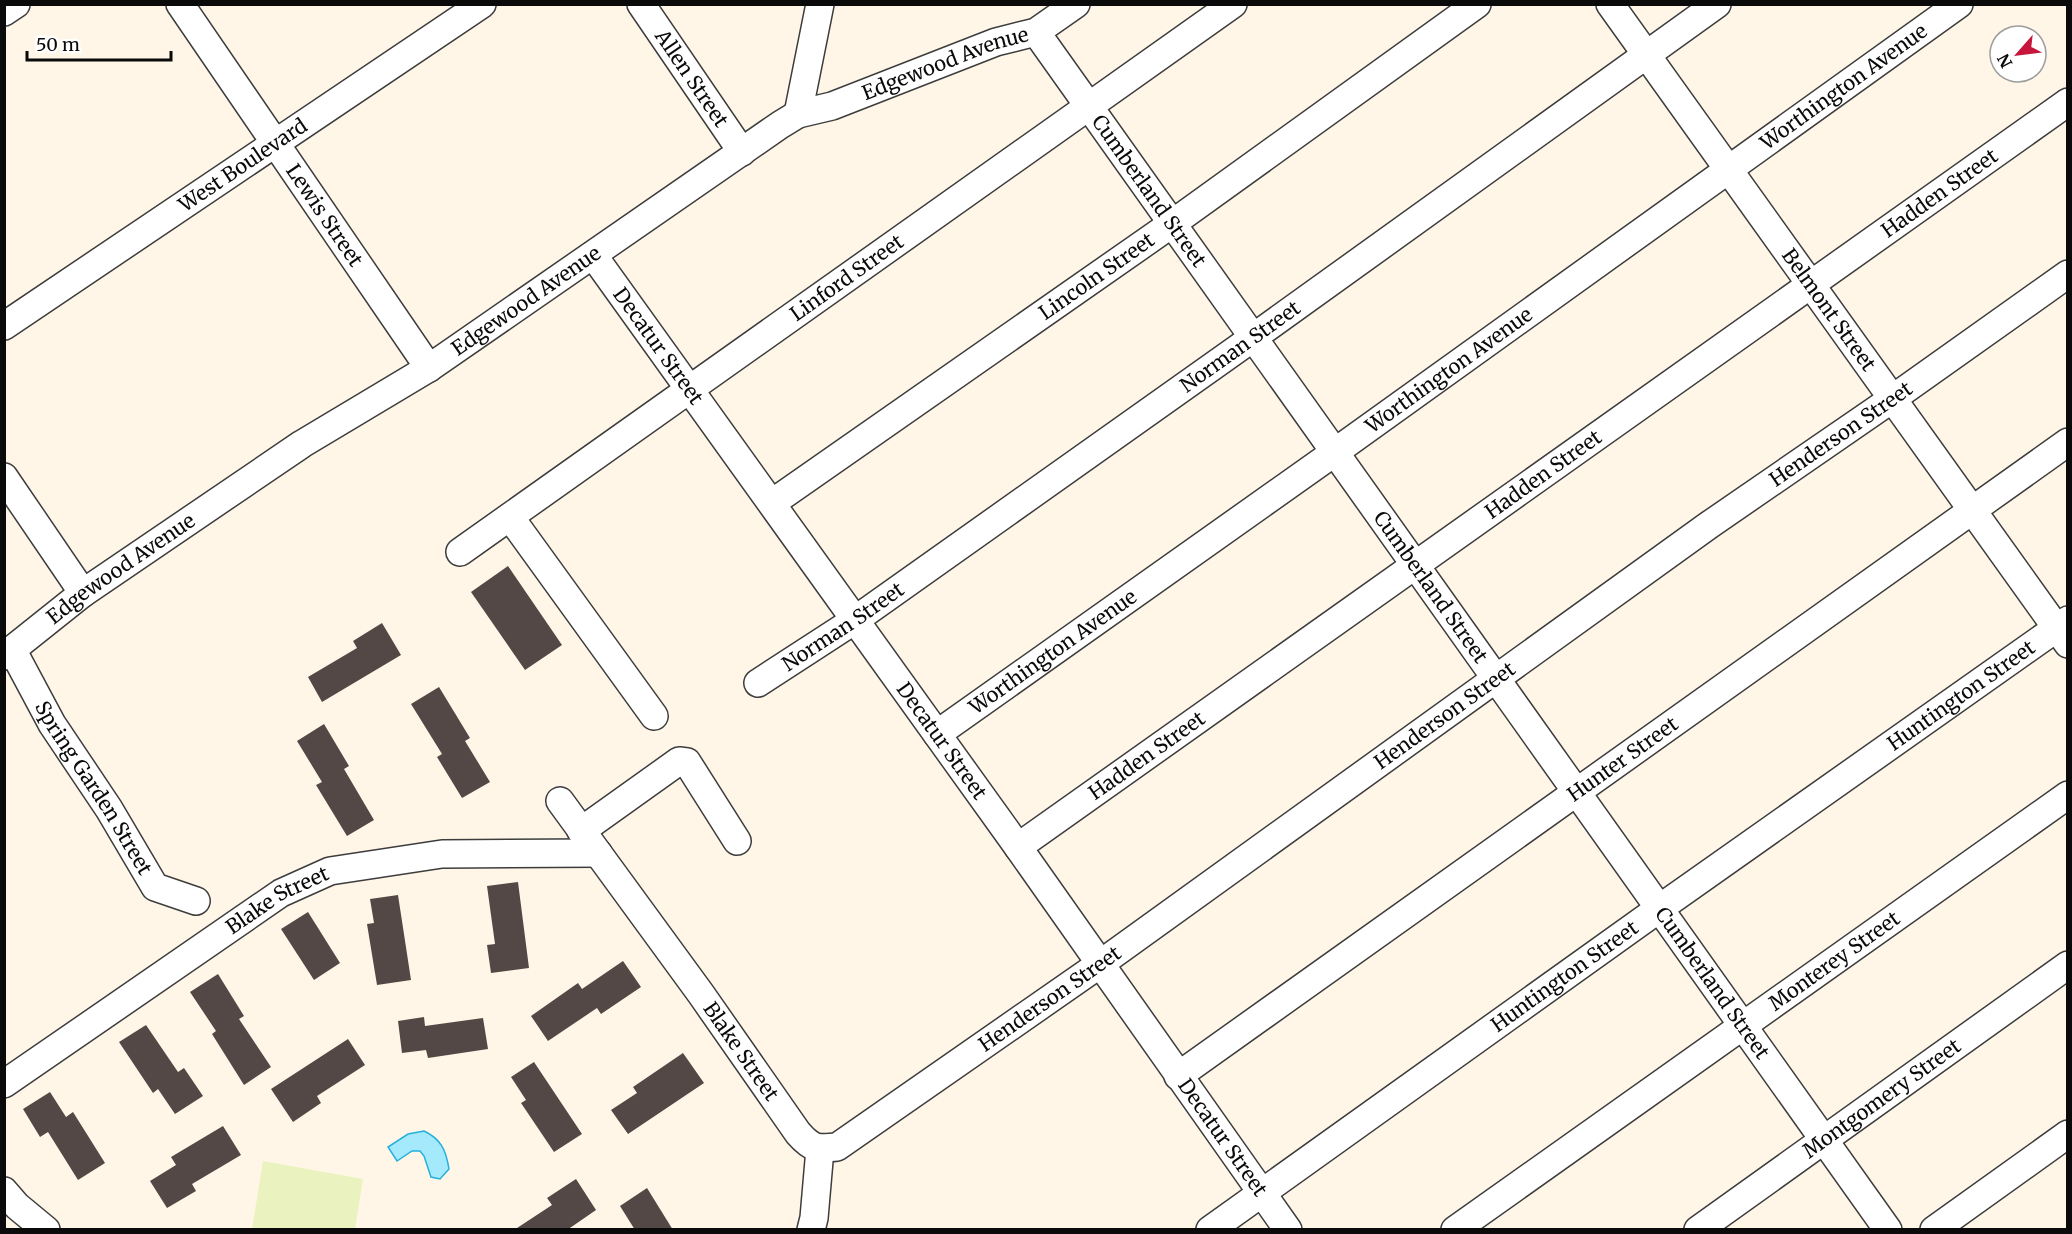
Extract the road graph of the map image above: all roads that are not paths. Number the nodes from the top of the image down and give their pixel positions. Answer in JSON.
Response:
{"nodes":[{"id":1,"x":16,"y":4,"type":"edge"},
{"id":2,"x":180,"y":4,"type":"edge"},
{"id":3,"x":482,"y":4,"type":"edge"},
{"id":4,"x":641,"y":4,"type":"edge"},
{"id":5,"x":820,"y":4,"type":"edge"},
{"id":6,"x":1076,"y":4,"type":"edge"},
{"id":7,"x":1233,"y":4,"type":"edge"},
{"id":8,"x":1477,"y":4,"type":"edge"},
{"id":9,"x":1610,"y":4,"type":"edge"},
{"id":10,"x":1717,"y":4,"type":"edge"},
{"id":11,"x":1959,"y":4,"type":"edge"},
{"id":12,"x":4,"y":12,"type":"edge"},
{"id":13,"x":1036,"y":32,"type":"junction"},
{"id":14,"x":1646,"y":55,"type":"junction"},
{"id":15,"x":2067,"y":102,"type":"edge"},
{"id":16,"x":1090,"y":107,"type":"junction"},
{"id":17,"x":798,"y":114,"type":"junction"},
{"id":18,"x":276,"y":144,"type":"junction"},
{"id":19,"x":742,"y":152,"type":"junction"},
{"id":20,"x":1729,"y":170,"type":"junction"},
{"id":21,"x":1173,"y":223,"type":"junction"},
{"id":22,"x":593,"y":255,"type":"junction"},
{"id":23,"x":2067,"y":274,"type":"edge"},
{"id":24,"x":1810,"y":284,"type":"junction"},
{"id":25,"x":4,"y":326,"type":"edge"},
{"id":26,"x":1254,"y":337,"type":"junction"},
{"id":27,"x":429,"y":368,"type":"junction"},
{"id":28,"x":691,"y":389,"type":"junction"},
{"id":29,"x":1892,"y":399,"type":"junction"},
{"id":30,"x":2067,"y":442,"type":"edge"},
{"id":31,"x":1335,"y":452,"type":"junction"},
{"id":32,"x":4,"y":477,"type":"edge"},
{"id":33,"x":772,"y":502,"type":"junction"},
{"id":34,"x":1971,"y":510,"type":"junction"},
{"id":35,"x":510,"y":517,"type":"junction"},
{"id":36,"x":460,"y":552,"type":"dead end"},
{"id":37,"x":1416,"y":565,"type":"junction"},
{"id":38,"x":83,"y":592,"type":"junction"},
{"id":39,"x":855,"y":620,"type":"junction"},
{"id":40,"x":2064,"y":631,"type":"edge"},
{"id":41,"x":9,"y":653,"type":"edge"},
{"id":42,"x":1497,"y":680,"type":"junction"},
{"id":43,"x":758,"y":683,"type":"dead end"},
{"id":44,"x":654,"y":716,"type":"dead end"},
{"id":45,"x":938,"y":734,"type":"junction"},
{"id":46,"x":1577,"y":792,"type":"junction"},
{"id":47,"x":2067,"y":795,"type":"edge"},
{"id":48,"x":560,"y":801,"type":"dead end"},
{"id":49,"x":581,"y":831,"type":"junction"},
{"id":50,"x":738,"y":841,"type":"dead end"},
{"id":51,"x":1018,"y":847,"type":"junction"},
{"id":52,"x":597,"y":853,"type":"junction"},
{"id":53,"x":196,"y":901,"type":"dead end"},
{"id":54,"x":1660,"y":908,"type":"junction"},
{"id":55,"x":1100,"y":964,"type":"junction"},
{"id":56,"x":2067,"y":965,"type":"edge"},
{"id":57,"x":1743,"y":1024,"type":"junction"},
{"id":58,"x":1178,"y":1076,"type":"junction"},
{"id":59,"x":4,"y":1084,"type":"edge"},
{"id":60,"x":2067,"y":1134,"type":"edge"},
{"id":61,"x":1825,"y":1140,"type":"junction"},
{"id":62,"x":820,"y":1149,"type":"junction"},
{"id":63,"x":4,"y":1191,"type":"edge"},
{"id":64,"x":1262,"y":1193,"type":"junction"},
{"id":65,"x":46,"y":1230,"type":"edge"},
{"id":66,"x":811,"y":1230,"type":"edge"},
{"id":67,"x":1210,"y":1230,"type":"edge"},
{"id":68,"x":1288,"y":1230,"type":"edge"},
{"id":69,"x":1455,"y":1230,"type":"edge"},
{"id":70,"x":1698,"y":1230,"type":"edge"},
{"id":71,"x":1888,"y":1230,"type":"edge"},
{"id":72,"x":1934,"y":1230,"type":"edge"}],
"edges":[{"from":1,"to":12,"type":"street"},
{"from":2,"to":18,"type":"street","name":"Lewis Street"},
{"from":3,"to":18,"type":"street","name":"West Boulevard"},
{"from":4,"to":19,"type":"street","name":"Allen Street"},
{"from":5,"to":17,"type":"street"},
{"from":6,"to":13,"type":"street","name":"Edgewood Avenue"},
{"from":7,"to":16,"type":"street","name":"Linford Street"},
{"from":8,"to":21,"type":"street","name":"Lincoln Street"},
{"from":9,"to":14,"type":"street","name":"Belmont Street"},
{"from":10,"to":14,"type":"street","name":"Norman Street"},
{"from":11,"to":20,"type":"street","name":"Worthington Avenue"},
{"from":13,"to":16,"type":"street","name":"Cumberland Street"},
{"from":13,"to":17,"type":"street","name":"Edgewood Avenue"},
{"from":14,"to":20,"type":"street","name":"Belmont Street"},
{"from":14,"to":26,"type":"street","name":"Norman Street"},
{"from":15,"to":24,"type":"street","name":"Hadden Street"},
{"from":16,"to":21,"type":"street","name":"Cumberland Street"},
{"from":16,"to":28,"type":"street","name":"Linford Street"},
{"from":17,"to":19,"type":"street","name":"Edgewood Avenue"},
{"from":18,"to":25,"type":"street","name":"West Boulevard"},
{"from":18,"to":27,"type":"street","name":"Lewis Street"},
{"from":19,"to":22,"type":"street","name":"Edgewood Avenue"},
{"from":20,"to":24,"type":"street","name":"Belmont Street"},
{"from":20,"to":31,"type":"street","name":"Worthington Avenue"},
{"from":21,"to":26,"type":"street","name":"Cumberland Street"},
{"from":21,"to":33,"type":"street","name":"Lincoln Street"},
{"from":22,"to":27,"type":"street","name":"Edgewood Avenue"},
{"from":22,"to":28,"type":"street","name":"Decatur Street"},
{"from":23,"to":29,"type":"street","name":"Henderson Street"},
{"from":24,"to":29,"type":"street","name":"Belmont Street"},
{"from":24,"to":37,"type":"street","name":"Hadden Street"},
{"from":26,"to":31,"type":"street","name":"Cumberland Street"},
{"from":26,"to":39,"type":"street","name":"Norman Street"},
{"from":27,"to":38,"type":"street","name":"Edgewood Avenue"},
{"from":28,"to":33,"type":"street","name":"Decatur Street"},
{"from":28,"to":35,"type":"street","name":"Linford Street"},
{"from":29,"to":34,"type":"street","name":"Belmont Street"},
{"from":29,"to":42,"type":"street","name":"Henderson Street"},
{"from":30,"to":34,"type":"street","name":"Hunter Street"},
{"from":31,"to":37,"type":"street","name":"Cumberland Street"},
{"from":31,"to":45,"type":"street","name":"Worthington Avenue"},
{"from":32,"to":38,"type":"street"},
{"from":33,"to":39,"type":"street","name":"Decatur Street"},
{"from":34,"to":40,"type":"street","name":"Belmont Street"},
{"from":34,"to":46,"type":"street","name":"Hunter Street"},
{"from":35,"to":36,"type":"street","name":"Linford Street"},
{"from":35,"to":44,"type":"street"},
{"from":37,"to":42,"type":"street","name":"Cumberland Street"},
{"from":37,"to":51,"type":"street","name":"Hadden Street"},
{"from":38,"to":41,"type":"street","name":"Edgewood Avenue"},
{"from":39,"to":43,"type":"street","name":"Norman Street"},
{"from":39,"to":45,"type":"street","name":"Decatur Street"},
{"from":40,"to":54,"type":"street","name":"Huntington Street"},
{"from":41,"to":53,"type":"street","name":"Spring Garden Street"},
{"from":42,"to":46,"type":"street","name":"Cumberland Street"},
{"from":42,"to":55,"type":"street","name":"Henderson Street"},
{"from":45,"to":51,"type":"street","name":"Decatur Street"},
{"from":46,"to":54,"type":"street","name":"Cumberland Street"},
{"from":46,"to":58,"type":"street","name":"Hunter Street"},
{"from":47,"to":57,"type":"street","name":"Monterey Street"},
{"from":48,"to":49,"type":"street","name":"Blake Street"},
{"from":49,"to":50,"type":"street"},
{"from":49,"to":52,"type":"street","name":"Blake Street"},
{"from":51,"to":55,"type":"street","name":"Decatur Street"},
{"from":52,"to":59,"type":"street","name":"Blake Street"},
{"from":52,"to":62,"type":"street","name":"Blake Street"},
{"from":54,"to":57,"type":"street","name":"Cumberland Street"},
{"from":54,"to":64,"type":"street","name":"Huntington Street"},
{"from":55,"to":58,"type":"street","name":"Decatur Street"},
{"from":55,"to":62,"type":"street","name":"Henderson Street"},
{"from":56,"to":61,"type":"street","name":"Montgomery Street"},
{"from":57,"to":61,"type":"street","name":"Cumberland Street"},
{"from":57,"to":69,"type":"street","name":"Monterey Street"},
{"from":58,"to":64,"type":"street","name":"Decatur Street"},
{"from":60,"to":72,"type":"street"},
{"from":61,"to":70,"type":"street","name":"Montgomery Street"},
{"from":61,"to":71,"type":"street","name":"Cumberland Street"},
{"from":62,"to":66,"type":"street"},
{"from":63,"to":65,"type":"street"},
{"from":64,"to":67,"type":"street","name":"Huntington Street"},
{"from":64,"to":68,"type":"street","name":"Decatur Street"}]}
